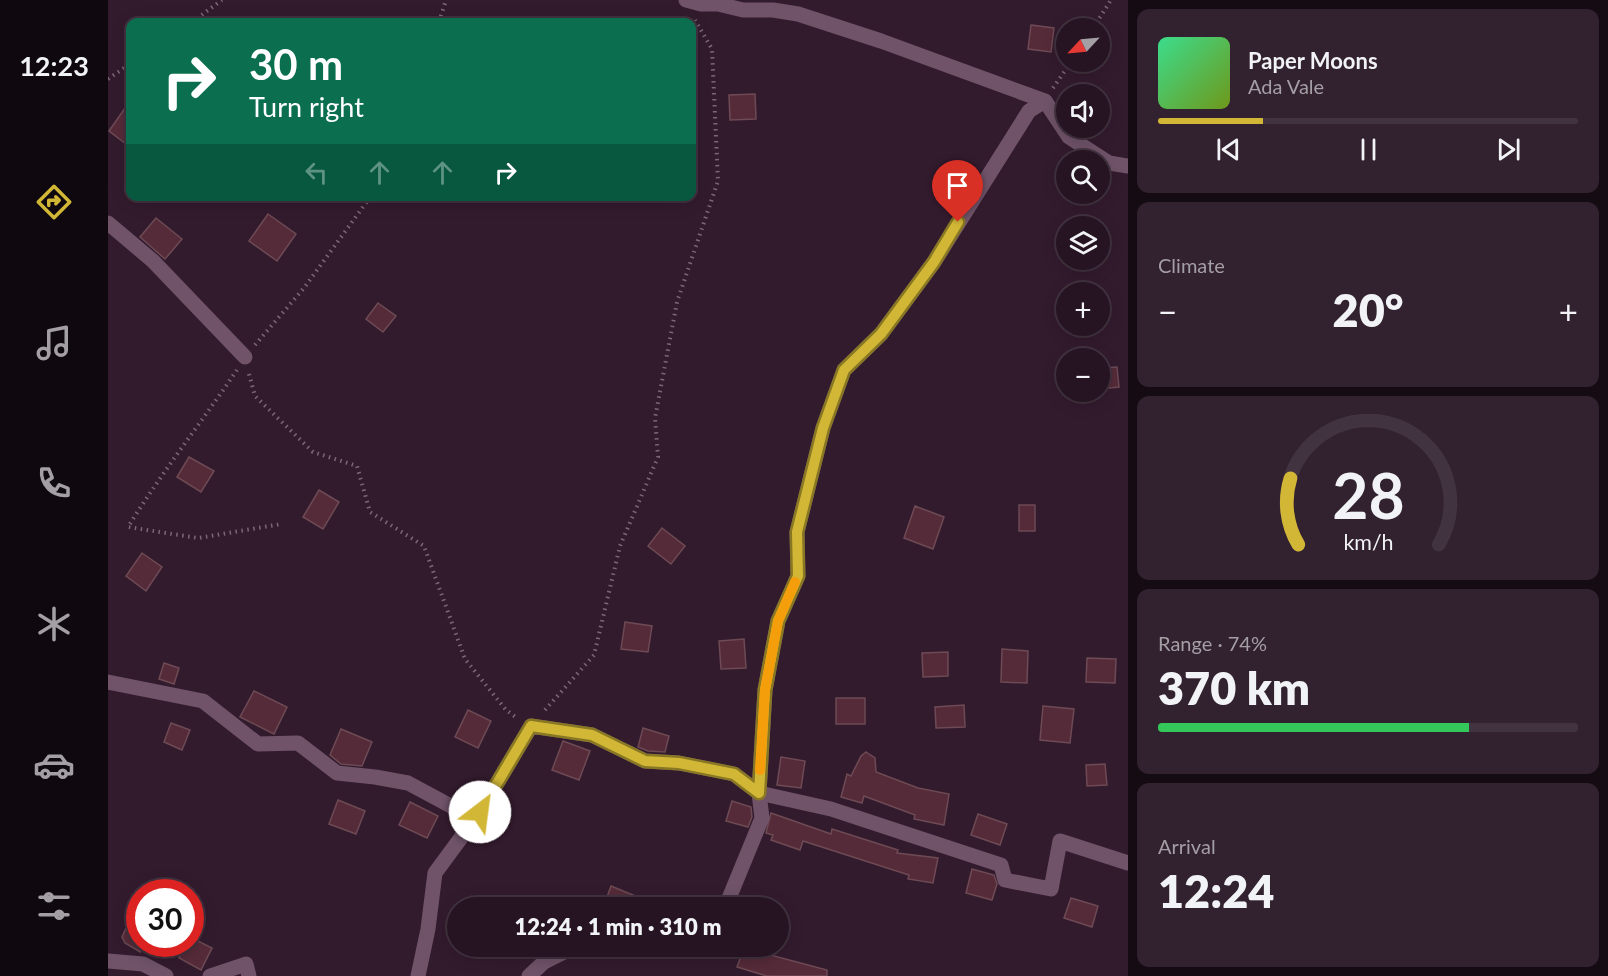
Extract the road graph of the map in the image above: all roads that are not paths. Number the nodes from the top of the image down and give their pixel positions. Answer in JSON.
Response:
{"nodes":[{"id":1,"x":688,"y":5,"type":"edge"},
{"id":2,"x":1045,"y":101,"type":"junction"},
{"id":3,"x":1128,"y":166,"type":"edge"},
{"id":4,"x":108,"y":223,"type":"edge"},
{"id":5,"x":245,"y":357,"type":"road end"},
{"id":6,"x":108,"y":682,"type":"edge"},
{"id":7,"x":759,"y":793,"type":"junction"},
{"id":8,"x":475,"y":819,"type":"junction"},
{"id":9,"x":1128,"y":863,"type":"edge"},
{"id":10,"x":730,"y":897,"type":"edge"},
{"id":11,"x":554,"y":957,"type":"edge"},
{"id":12,"x":108,"y":961,"type":"edge"},
{"id":13,"x":166,"y":976,"type":"edge"},
{"id":14,"x":210,"y":976,"type":"edge"},
{"id":15,"x":249,"y":976,"type":"edge"},
{"id":16,"x":418,"y":976,"type":"edge"},
{"id":17,"x":529,"y":976,"type":"edge"}],
"edges":[{"from":1,"to":2,"type":"street"},
{"from":2,"to":3,"type":"street"},
{"from":2,"to":7,"type":"street"},
{"from":4,"to":5,"type":"street"},
{"from":6,"to":8,"type":"street"},
{"from":7,"to":8,"type":"street"},
{"from":7,"to":9,"type":"street"},
{"from":7,"to":10,"type":"street"},
{"from":8,"to":16,"type":"street"},
{"from":11,"to":17,"type":"street"},
{"from":12,"to":13,"type":"street"},
{"from":14,"to":15,"type":"street"}]}
